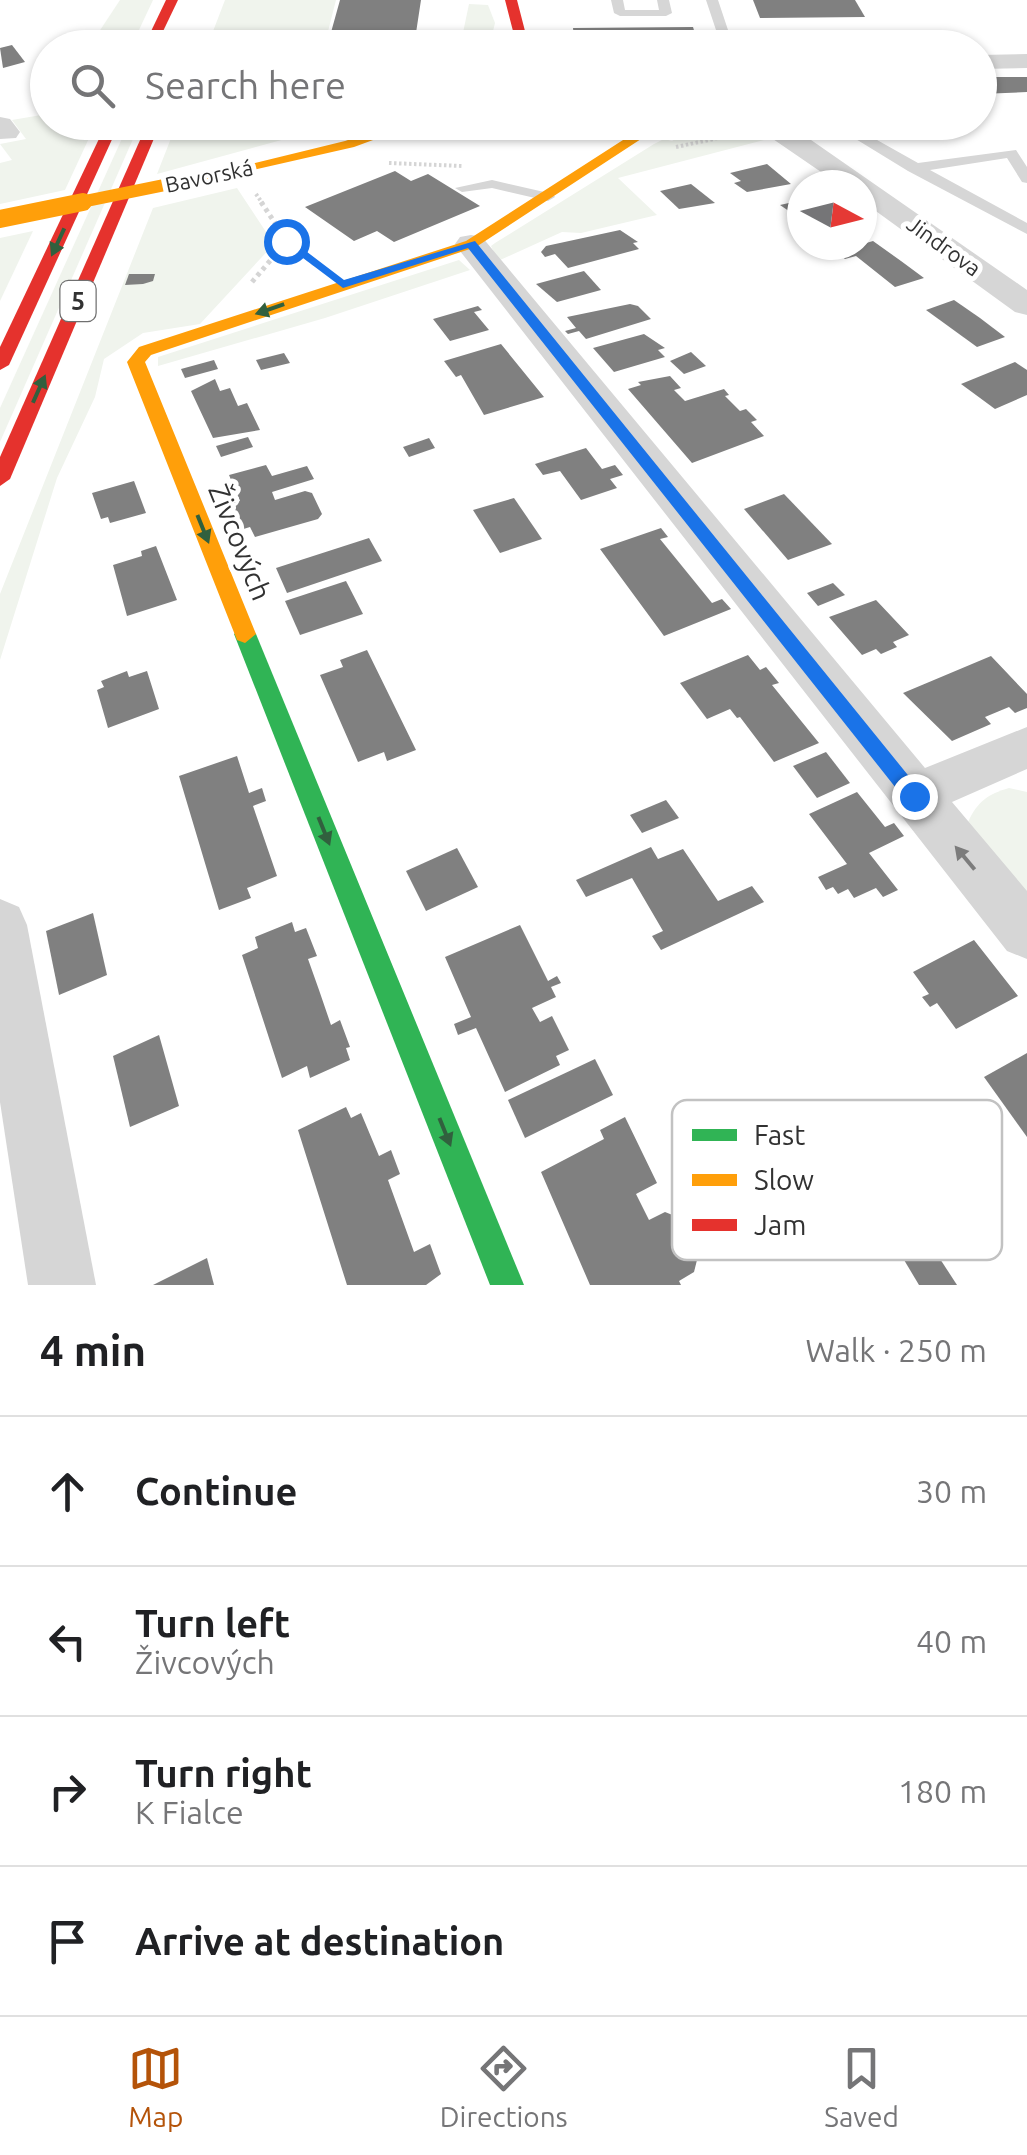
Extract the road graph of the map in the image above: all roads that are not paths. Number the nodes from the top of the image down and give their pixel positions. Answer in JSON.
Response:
{"nodes":[{"id":1,"x":172,"y":0,"type":"edge"},
{"id":2,"x":511,"y":0,"type":"edge"},
{"id":3,"x":618,"y":0,"type":"edge"},
{"id":4,"x":663,"y":0,"type":"edge"},
{"id":5,"x":712,"y":0,"type":"edge"},
{"id":6,"x":158,"y":30,"type":"edge"},
{"id":7,"x":519,"y":30,"type":"edge"},
{"id":8,"x":722,"y":30,"type":"edge"},
{"id":9,"x":1027,"y":61,"type":"edge"},
{"id":10,"x":997,"y":62,"type":"edge"},
{"id":11,"x":106,"y":140,"type":"edge"},
{"id":12,"x":146,"y":140,"type":"edge"},
{"id":13,"x":361,"y":140,"type":"edge"},
{"id":14,"x":634,"y":140,"type":"edge"},
{"id":15,"x":793,"y":140,"type":"edge"},
{"id":16,"x":865,"y":140,"type":"edge"},
{"id":17,"x":913,"y":168,"type":"junction"},
{"id":18,"x":837,"y":170,"type":"edge"},
{"id":19,"x":1027,"y":179,"type":"edge"},
{"id":20,"x":462,"y":188,"type":"dead end"},
{"id":21,"x":548,"y":197,"type":"junction"},
{"id":22,"x":877,"y":197,"type":"edge"},
{"id":23,"x":0,"y":219,"type":"edge"},
{"id":24,"x":1027,"y":229,"type":"edge"},
{"id":25,"x":471,"y":244,"type":"junction"},
{"id":26,"x":1027,"y":305,"type":"edge"},
{"id":27,"x":0,"y":365,"type":"edge"},
{"id":28,"x":0,"y":478,"type":"edge"},
{"id":29,"x":1023,"y":755,"type":"edge"},
{"id":30,"x":914,"y":796,"type":"junction"},
{"id":31,"x":0,"y":925,"type":"edge"},
{"id":32,"x":1027,"y":933,"type":"edge"},
{"id":33,"x":62,"y":1285,"type":"edge"},
{"id":34,"x":507,"y":1285,"type":"edge"}],
"edges":[{"from":1,"to":6,"type":"main road"},
{"from":2,"to":7,"type":"main road"},
{"from":3,"to":4,"type":"lane"},
{"from":5,"to":8,"type":"lane"},
{"from":9,"to":10,"type":"street"},
{"from":11,"to":27,"type":"main road","number":"5","one_way":true},
{"from":28,"to":12,"type":"main road","number":"5","one_way":true},
{"from":13,"to":23,"type":"main road","name":"Bavorská","bridge":true},
{"from":14,"to":21,"type":"main road","name":"Živcových"},
{"from":15,"to":18,"type":"street","name":"Jindrova"},
{"from":16,"to":17,"type":"lane"},
{"from":17,"to":19,"type":"lane"},
{"from":17,"to":24,"type":"lane"},
{"from":20,"to":21,"type":"lane"},
{"from":21,"to":25,"type":"main road","name":"Živcových"},
{"from":22,"to":26,"type":"street","name":"Jindrova"},
{"from":25,"to":30,"type":"street"},
{"from":25,"to":34,"type":"main road","name":"Živcových","one_way":true},
{"from":29,"to":30,"type":"street"},
{"from":32,"to":30,"type":"street","one_way":true},
{"from":31,"to":33,"type":"street"}]}
